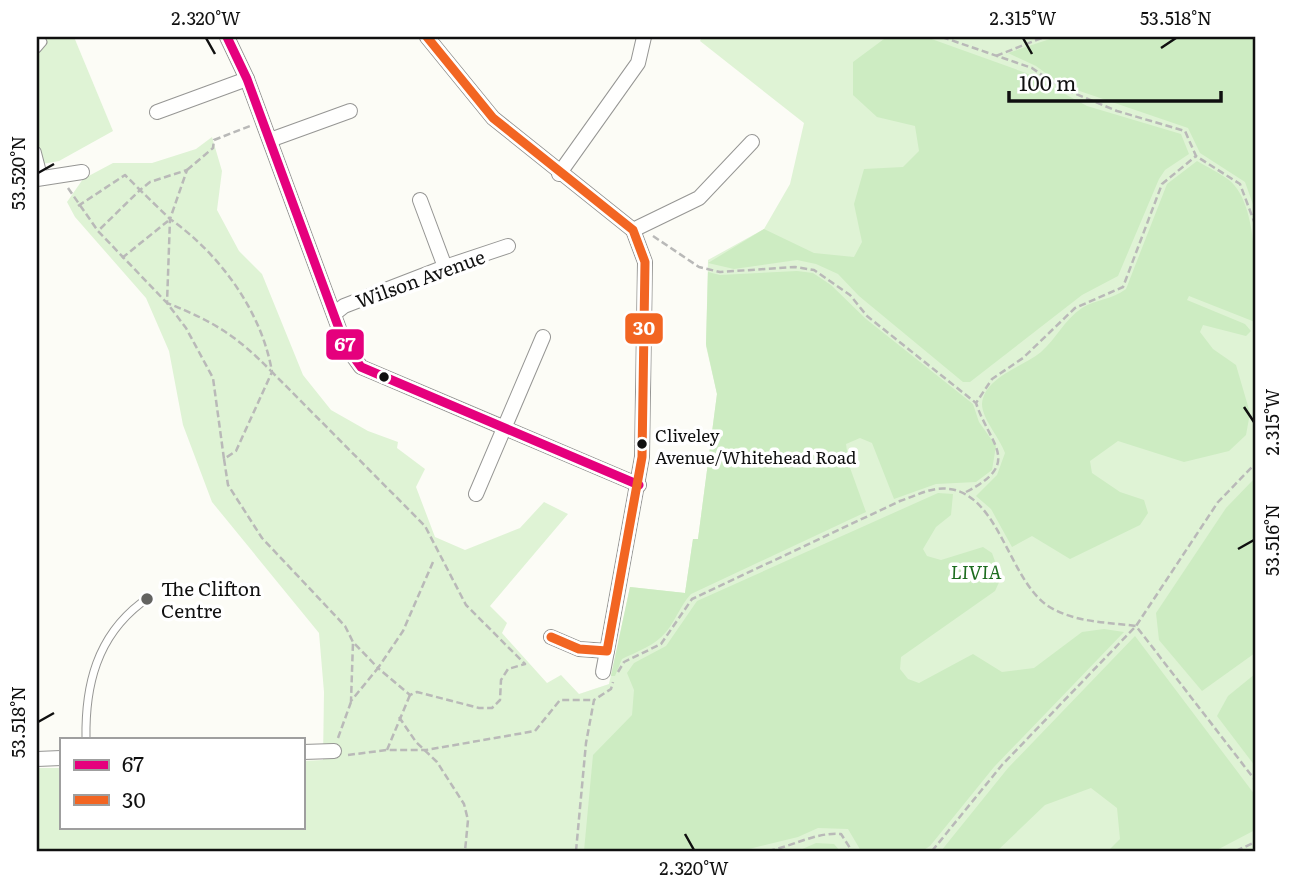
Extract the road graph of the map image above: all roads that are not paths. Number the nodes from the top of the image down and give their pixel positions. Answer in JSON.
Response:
{"nodes":[{"id":1,"x":40,"y":37,"type":"edge"},
{"id":2,"x":227,"y":37,"type":"edge"},
{"id":3,"x":427,"y":37,"type":"edge"},
{"id":4,"x":644,"y":37,"type":"edge"},
{"id":5,"x":37,"y":49,"type":"edge"},
{"id":6,"x":247,"y":79,"type":"junction"},
{"id":7,"x":350,"y":111,"type":"dead end"},
{"id":8,"x":157,"y":112,"type":"dead end"},
{"id":9,"x":270,"y":140,"type":"junction"},
{"id":10,"x":752,"y":142,"type":"dead end"},
{"id":11,"x":37,"y":151,"type":"edge"},
{"id":12,"x":82,"y":172,"type":"dead end"},
{"id":13,"x":559,"y":174,"type":"junction"},
{"id":14,"x":40,"y":179,"type":"edge"},
{"id":15,"x":420,"y":200,"type":"dead end"},
{"id":16,"x":637,"y":229,"type":"junction"},
{"id":17,"x":508,"y":246,"type":"dead end"},
{"id":18,"x":445,"y":267,"type":"junction"},
{"id":19,"x":334,"y":314,"type":"junction"},
{"id":20,"x":543,"y":337,"type":"dead end"},
{"id":21,"x":505,"y":428,"type":"junction"},
{"id":22,"x":639,"y":485,"type":"junction"},
{"id":23,"x":476,"y":494,"type":"dead end"},
{"id":24,"x":141,"y":603,"type":"dead end"},
{"id":25,"x":551,"y":637,"type":"dead end"},
{"id":26,"x":607,"y":650,"type":"junction"},
{"id":27,"x":609,"y":675,"type":"road end"},
{"id":28,"x":86,"y":738,"type":"edge"},
{"id":29,"x":334,"y":751,"type":"road end"},
{"id":30,"x":304,"y":752,"type":"edge"},
{"id":31,"x":60,"y":758,"type":"edge"},
{"id":32,"x":37,"y":759,"type":"edge"}],
"edges":[{"from":1,"to":5,"type":"lane"},
{"from":2,"to":6,"type":"street"},
{"from":3,"to":13,"type":"street"},
{"from":4,"to":13,"type":"street"},
{"from":6,"to":8,"type":"street"},
{"from":6,"to":9,"type":"street"},
{"from":7,"to":9,"type":"street"},
{"from":9,"to":19,"type":"street"},
{"from":10,"to":16,"type":"street"},
{"from":11,"to":14,"type":"lane"},
{"from":12,"to":14,"type":"street"},
{"from":13,"to":16,"type":"street"},
{"from":15,"to":18,"type":"street"},
{"from":16,"to":22,"type":"street"},
{"from":17,"to":18,"type":"street","name":"Wilson Avenue"},
{"from":18,"to":19,"type":"street","name":"Wilson Avenue"},
{"from":19,"to":21,"type":"street"},
{"from":20,"to":21,"type":"street"},
{"from":21,"to":22,"type":"street"},
{"from":21,"to":23,"type":"street"},
{"from":22,"to":26,"type":"street"},
{"from":24,"to":28,"type":"lane"},
{"from":25,"to":26,"type":"street"},
{"from":26,"to":27,"type":"street"},
{"from":29,"to":30,"type":"street"},
{"from":31,"to":32,"type":"street"}]}
